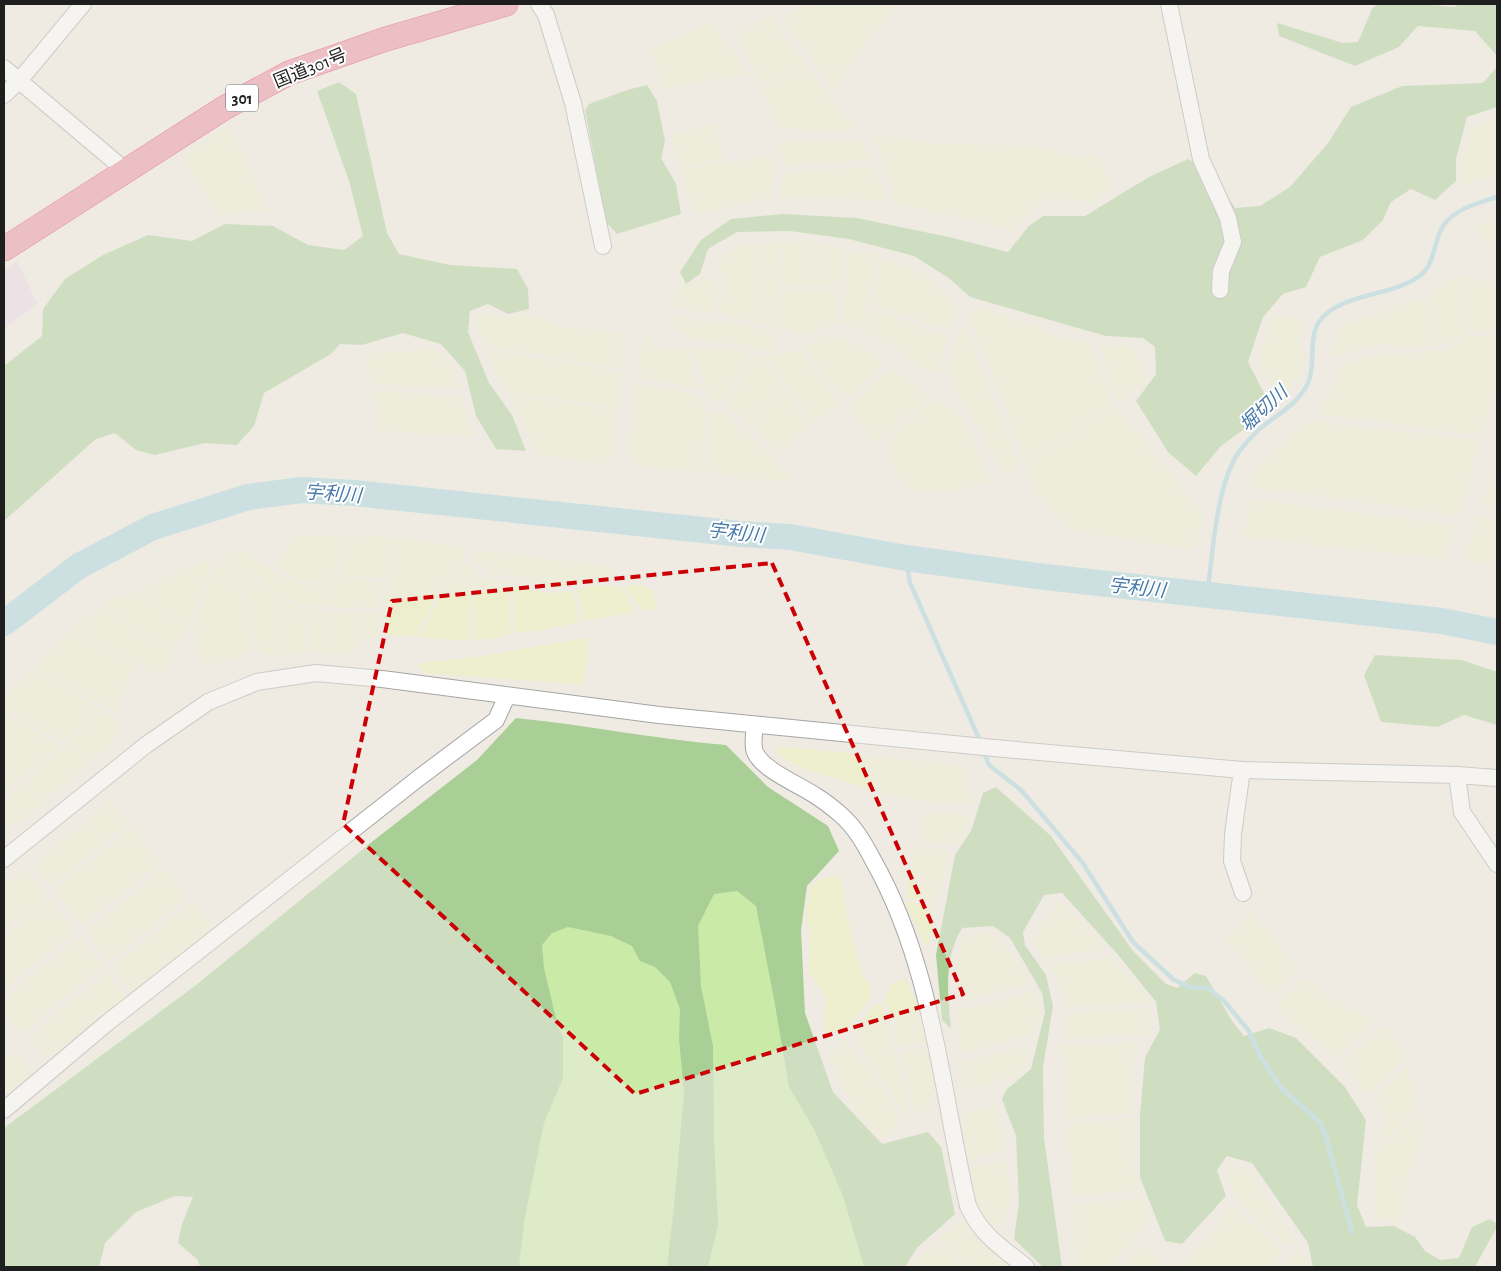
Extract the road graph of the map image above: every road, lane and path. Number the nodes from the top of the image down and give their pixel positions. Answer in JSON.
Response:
{"nodes":[{"id":1,"x":83,"y":4,"type":"edge"},
{"id":2,"x":506,"y":4,"type":"edge"},
{"id":3,"x":540,"y":4,"type":"edge"},
{"id":4,"x":1169,"y":4,"type":"edge"},
{"id":5,"x":4,"y":68,"type":"edge"},
{"id":6,"x":19,"y":81,"type":"junction"},
{"id":7,"x":4,"y":95,"type":"edge"},
{"id":8,"x":126,"y":171,"type":"junction"},
{"id":9,"x":603,"y":246,"type":"dead end"},
{"id":10,"x":4,"y":249,"type":"edge"},
{"id":11,"x":1220,"y":290,"type":"dead end"},
{"id":12,"x":507,"y":696,"type":"junction"},
{"id":13,"x":755,"y":726,"type":"junction"},
{"id":14,"x":1242,"y":770,"type":"junction"},
{"id":15,"x":1457,"y":774,"type":"junction"},
{"id":16,"x":1497,"y":778,"type":"edge"},
{"id":17,"x":4,"y":859,"type":"edge"},
{"id":18,"x":1497,"y":864,"type":"edge"},
{"id":19,"x":1243,"y":893,"type":"dead end"},
{"id":20,"x":4,"y":1110,"type":"edge"},
{"id":21,"x":1026,"y":1267,"type":"edge"}],
"edges":[{"from":1,"to":6,"type":"street"},
{"from":2,"to":8,"type":"highway","name":"国道301号","number":"301"},
{"from":3,"to":9,"type":"street"},
{"from":4,"to":11,"type":"street"},
{"from":5,"to":6,"type":"street"},
{"from":6,"to":7,"type":"street"},
{"from":6,"to":8,"type":"street"},
{"from":8,"to":10,"type":"highway","name":"国道301号","number":"301"},
{"from":12,"to":13,"type":"street"},
{"from":12,"to":17,"type":"street"},
{"from":12,"to":20,"type":"street"},
{"from":13,"to":14,"type":"street"},
{"from":13,"to":21,"type":"street"},
{"from":14,"to":15,"type":"street"},
{"from":14,"to":19,"type":"street"},
{"from":15,"to":16,"type":"street"},
{"from":15,"to":18,"type":"street"}]}
